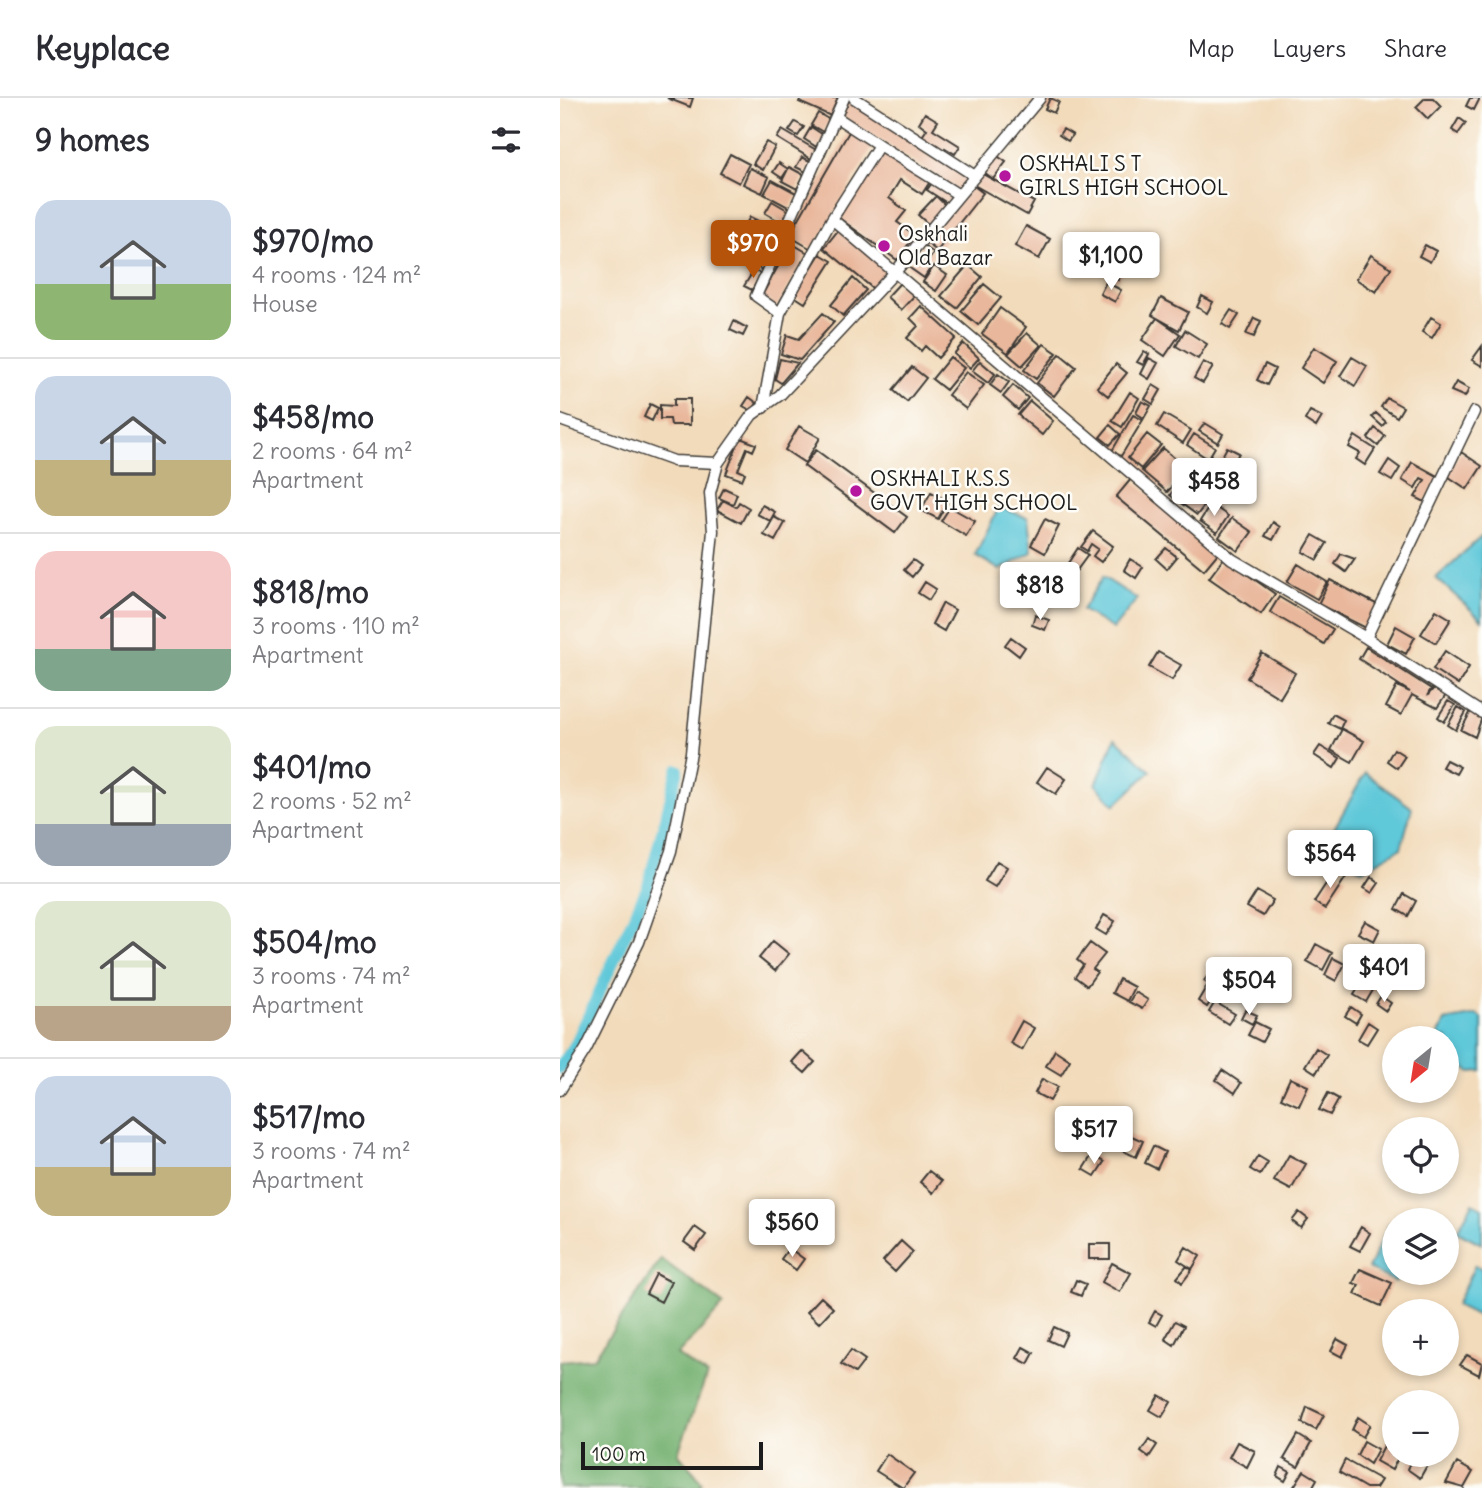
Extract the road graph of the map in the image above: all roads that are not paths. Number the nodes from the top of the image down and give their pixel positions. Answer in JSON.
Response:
{"nodes":[{"id":1,"x":844,"y":98,"type":"edge"},
{"id":2,"x":853,"y":98,"type":"edge"},
{"id":3,"x":1040,"y":98,"type":"edge"},
{"id":4,"x":836,"y":117,"type":"junction"},
{"id":5,"x":879,"y":145,"type":"junction"},
{"id":6,"x":975,"y":176,"type":"junction"},
{"id":7,"x":959,"y":195,"type":"junction"},
{"id":8,"x":832,"y":219,"type":"junction"},
{"id":9,"x":896,"y":271,"type":"junction"},
{"id":10,"x":780,"y":313,"type":"junction"},
{"id":11,"x":763,"y":408,"type":"junction"},
{"id":12,"x":1474,"y":412,"type":"dead end"},
{"id":13,"x":560,"y":420,"type":"edge"},
{"id":14,"x":718,"y":463,"type":"junction"},
{"id":15,"x":1366,"y":638,"type":"junction"},
{"id":16,"x":1482,"y":713,"type":"edge"},
{"id":17,"x":560,"y":1090,"type":"edge"}],
"edges":[{"from":1,"to":4,"type":"street"},
{"from":2,"to":6,"type":"street"},
{"from":3,"to":6,"type":"street"},
{"from":4,"to":5,"type":"street"},
{"from":4,"to":10,"type":"street"},
{"from":5,"to":7,"type":"street"},
{"from":5,"to":8,"type":"street"},
{"from":6,"to":7,"type":"street"},
{"from":7,"to":9,"type":"street"},
{"from":8,"to":9,"type":"street"},
{"from":8,"to":10,"type":"street"},
{"from":9,"to":11,"type":"street"},
{"from":9,"to":15,"type":"street"},
{"from":10,"to":11,"type":"street"},
{"from":11,"to":14,"type":"street"},
{"from":12,"to":15,"type":"street"},
{"from":13,"to":14,"type":"street"},
{"from":14,"to":17,"type":"street"},
{"from":15,"to":16,"type":"street"}]}
